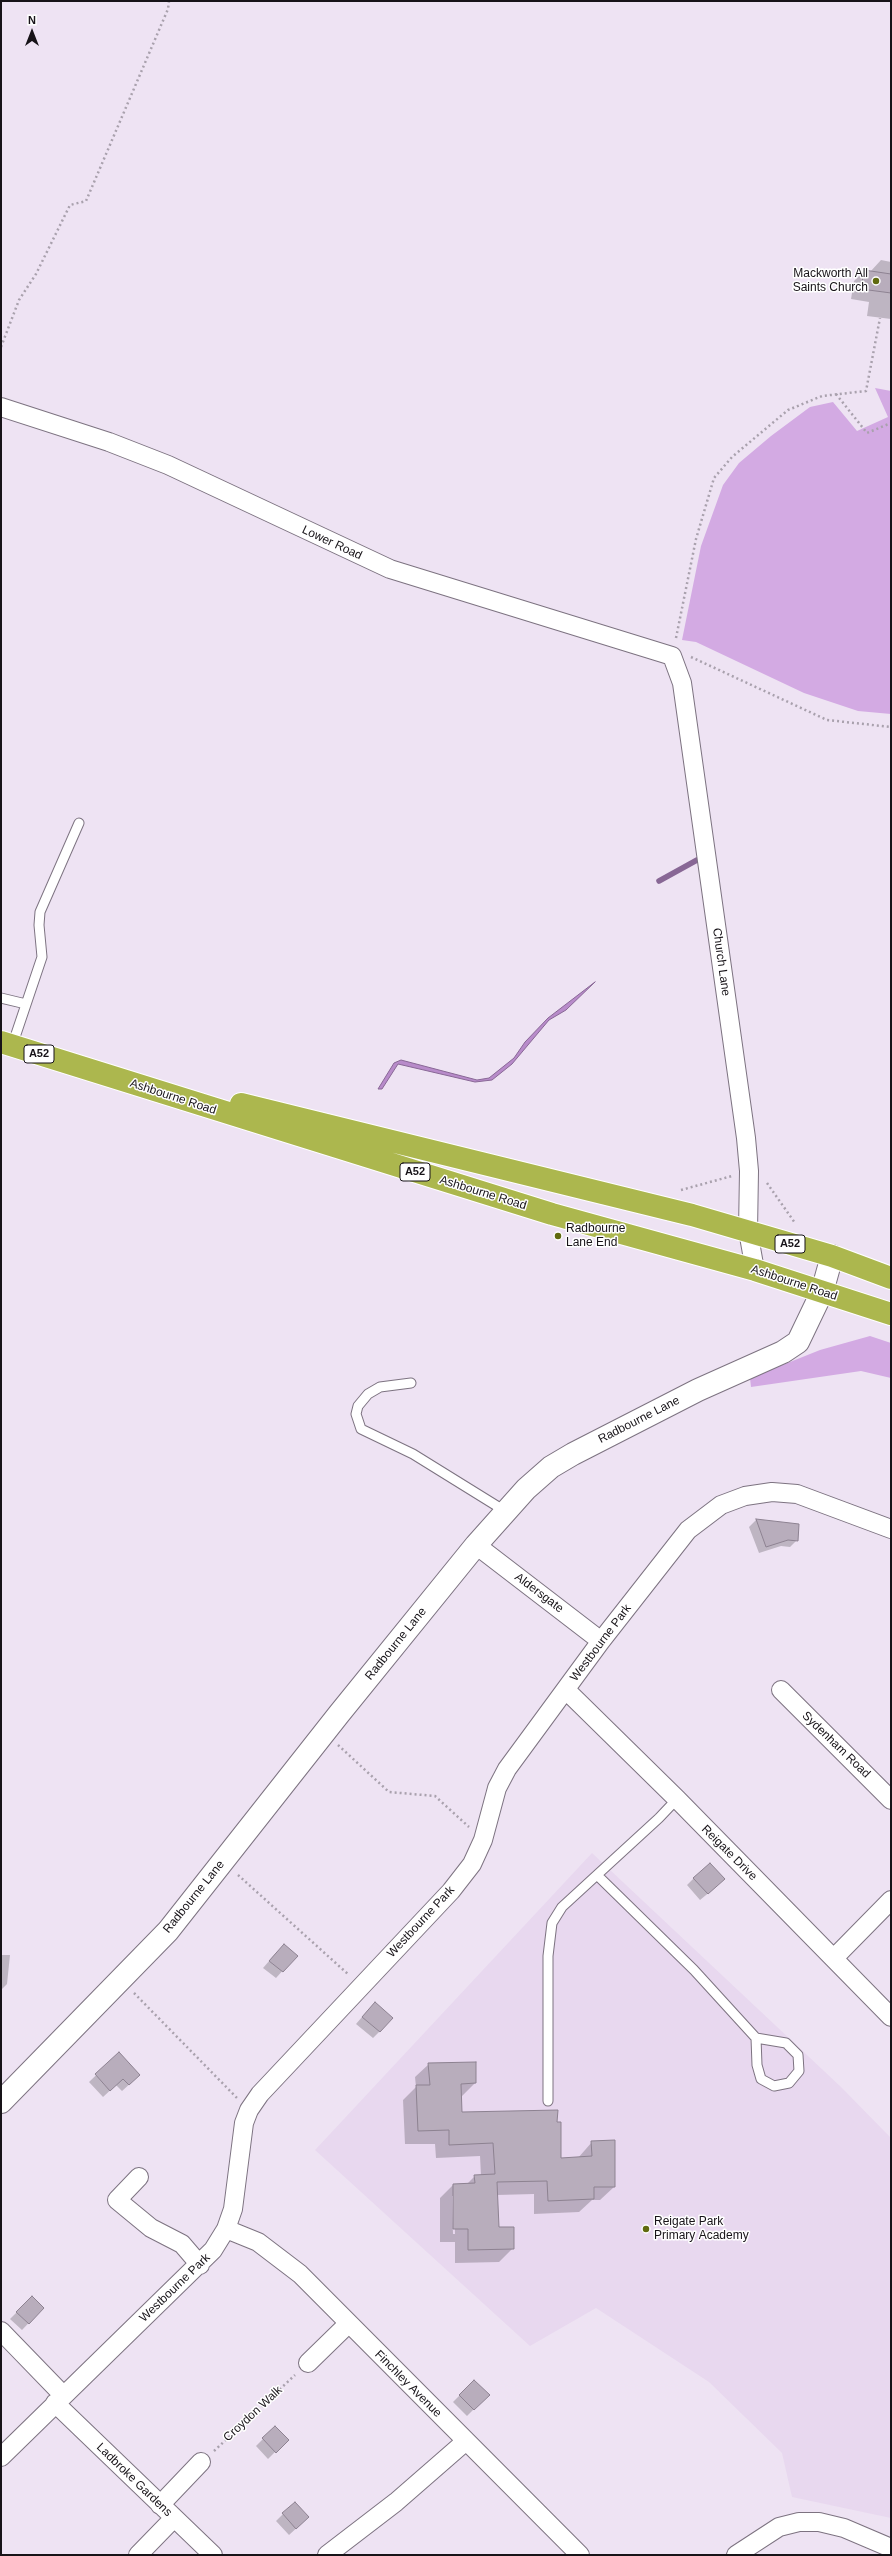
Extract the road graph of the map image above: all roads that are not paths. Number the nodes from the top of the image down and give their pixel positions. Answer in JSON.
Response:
{"nodes":[{"id":1,"x":1,"y":407,"type":"edge"},
{"id":2,"x":672,"y":656,"type":"joint"},
{"id":3,"x":79,"y":823,"type":"dead end"},
{"id":4,"x":1,"y":998,"type":"edge"},
{"id":5,"x":26,"y":1004,"type":"junction"},
{"id":6,"x":7,"y":1044,"type":"edge"},
{"id":7,"x":76,"y":1065,"type":"junction"},
{"id":8,"x":748,"y":1231,"type":"junction"},
{"id":9,"x":832,"y":1256,"type":"junction"},
{"id":10,"x":755,"y":1270,"type":"junction"},
{"id":11,"x":891,"y":1278,"type":"edge"},
{"id":12,"x":822,"y":1292,"type":"junction"},
{"id":13,"x":891,"y":1314,"type":"edge"},
{"id":14,"x":411,"y":1382,"type":"dead end"},
{"id":15,"x":505,"y":1511,"type":"junction"},
{"id":16,"x":891,"y":1529,"type":"edge"},
{"id":17,"x":476,"y":1545,"type":"junction"},
{"id":18,"x":601,"y":1641,"type":"junction"},
{"id":19,"x":566,"y":1690,"type":"junction"},
{"id":20,"x":781,"y":1690,"type":"dead end"},
{"id":21,"x":676,"y":1799,"type":"junction"},
{"id":22,"x":891,"y":1800,"type":"edge"},
{"id":23,"x":598,"y":1876,"type":"junction"},
{"id":24,"x":891,"y":1900,"type":"edge"},
{"id":25,"x":834,"y":1958,"type":"junction"},
{"id":26,"x":891,"y":2017,"type":"edge"},
{"id":27,"x":756,"y":2038,"type":"junction"},
{"id":28,"x":548,"y":2101,"type":"dead end"},
{"id":29,"x":1,"y":2102,"type":"edge"},
{"id":30,"x":139,"y":2178,"type":"dead end"},
{"id":31,"x":226,"y":2229,"type":"junction"},
{"id":32,"x":200,"y":2265,"type":"junction"},
{"id":33,"x":348,"y":2324,"type":"junction"},
{"id":34,"x":1,"y":2332,"type":"edge"},
{"id":35,"x":308,"y":2363,"type":"road end"},
{"id":36,"x":59,"y":2399,"type":"junction"},
{"id":37,"x":466,"y":2441,"type":"junction"},
{"id":38,"x":1,"y":2457,"type":"edge"},
{"id":39,"x":201,"y":2462,"type":"road end"},
{"id":40,"x":160,"y":2505,"type":"junction"},
{"id":41,"x":174,"y":2518,"type":"junction"},
{"id":42,"x":891,"y":2548,"type":"edge"},
{"id":43,"x":138,"y":2555,"type":"edge"},
{"id":44,"x":214,"y":2555,"type":"edge"},
{"id":45,"x":327,"y":2555,"type":"edge"},
{"id":46,"x":580,"y":2555,"type":"edge"},
{"id":47,"x":736,"y":2555,"type":"edge"}],
"edges":[{"from":1,"to":2,"type":"street","name":"Lower Road"},
{"from":2,"to":8,"type":"street","name":"Church Lane"},
{"from":3,"to":5,"type":"lane"},
{"from":4,"to":5,"type":"lane"},
{"from":5,"to":6,"type":"lane"},
{"from":6,"to":7,"type":"highway","name":"Ashbourne Road","number":"A52"},
{"from":7,"to":8,"type":"highway","name":"Ashbourne Road","number":"A52"},
{"from":7,"to":10,"type":"highway","name":"Ashbourne Road","number":"A52"},
{"from":8,"to":9,"type":"highway","name":"Ashbourne Road","number":"A52"},
{"from":8,"to":10,"type":"street","name":"Church Lane"},
{"from":9,"to":11,"type":"highway","name":"Ashbourne Road","number":"A52"},
{"from":9,"to":12,"type":"street","name":"Radbourne Lane"},
{"from":10,"to":12,"type":"highway","name":"Ashbourne Road","number":"A52"},
{"from":12,"to":13,"type":"highway","name":"Ashbourne Road","number":"A52"},
{"from":12,"to":15,"type":"street","name":"Radbourne Lane"},
{"from":14,"to":15,"type":"lane"},
{"from":15,"to":17,"type":"street","name":"Radbourne Lane"},
{"from":16,"to":18,"type":"street","name":"Westbourne Park"},
{"from":17,"to":18,"type":"street","name":"Aldersgate"},
{"from":17,"to":29,"type":"street","name":"Radbourne Lane"},
{"from":18,"to":19,"type":"street","name":"Westbourne Park"},
{"from":19,"to":21,"type":"street","name":"Reigate Drive"},
{"from":19,"to":31,"type":"street","name":"Westbourne Park"},
{"from":20,"to":22,"type":"street","name":"Sydenham Road"},
{"from":21,"to":23,"type":"lane"},
{"from":21,"to":25,"type":"street","name":"Reigate Drive"},
{"from":23,"to":27,"type":"lane"},
{"from":23,"to":28,"type":"lane"},
{"from":24,"to":25,"type":"street"},
{"from":25,"to":26,"type":"street","name":"Reigate Drive"},
{"from":27,"to":27,"type":"lane"},
{"from":30,"to":32,"type":"street"},
{"from":31,"to":32,"type":"street","name":"Westbourne Park"},
{"from":31,"to":33,"type":"street","name":"Finchley Avenue"},
{"from":32,"to":36,"type":"street","name":"Westbourne Park"},
{"from":33,"to":35,"type":"street"},
{"from":33,"to":37,"type":"street","name":"Finchley Avenue"},
{"from":34,"to":36,"type":"street","name":"Ladbroke Gardens"},
{"from":36,"to":38,"type":"street","name":"Westbourne Park"},
{"from":36,"to":40,"type":"street","name":"Ladbroke Gardens"},
{"from":37,"to":45,"type":"street"},
{"from":37,"to":46,"type":"street","name":"Finchley Avenue"},
{"from":39,"to":40,"type":"street"},
{"from":40,"to":41,"type":"street","name":"Ladbroke Gardens"},
{"from":41,"to":43,"type":"street"},
{"from":41,"to":44,"type":"street","name":"Ladbroke Gardens"},
{"from":42,"to":47,"type":"street"}]}
